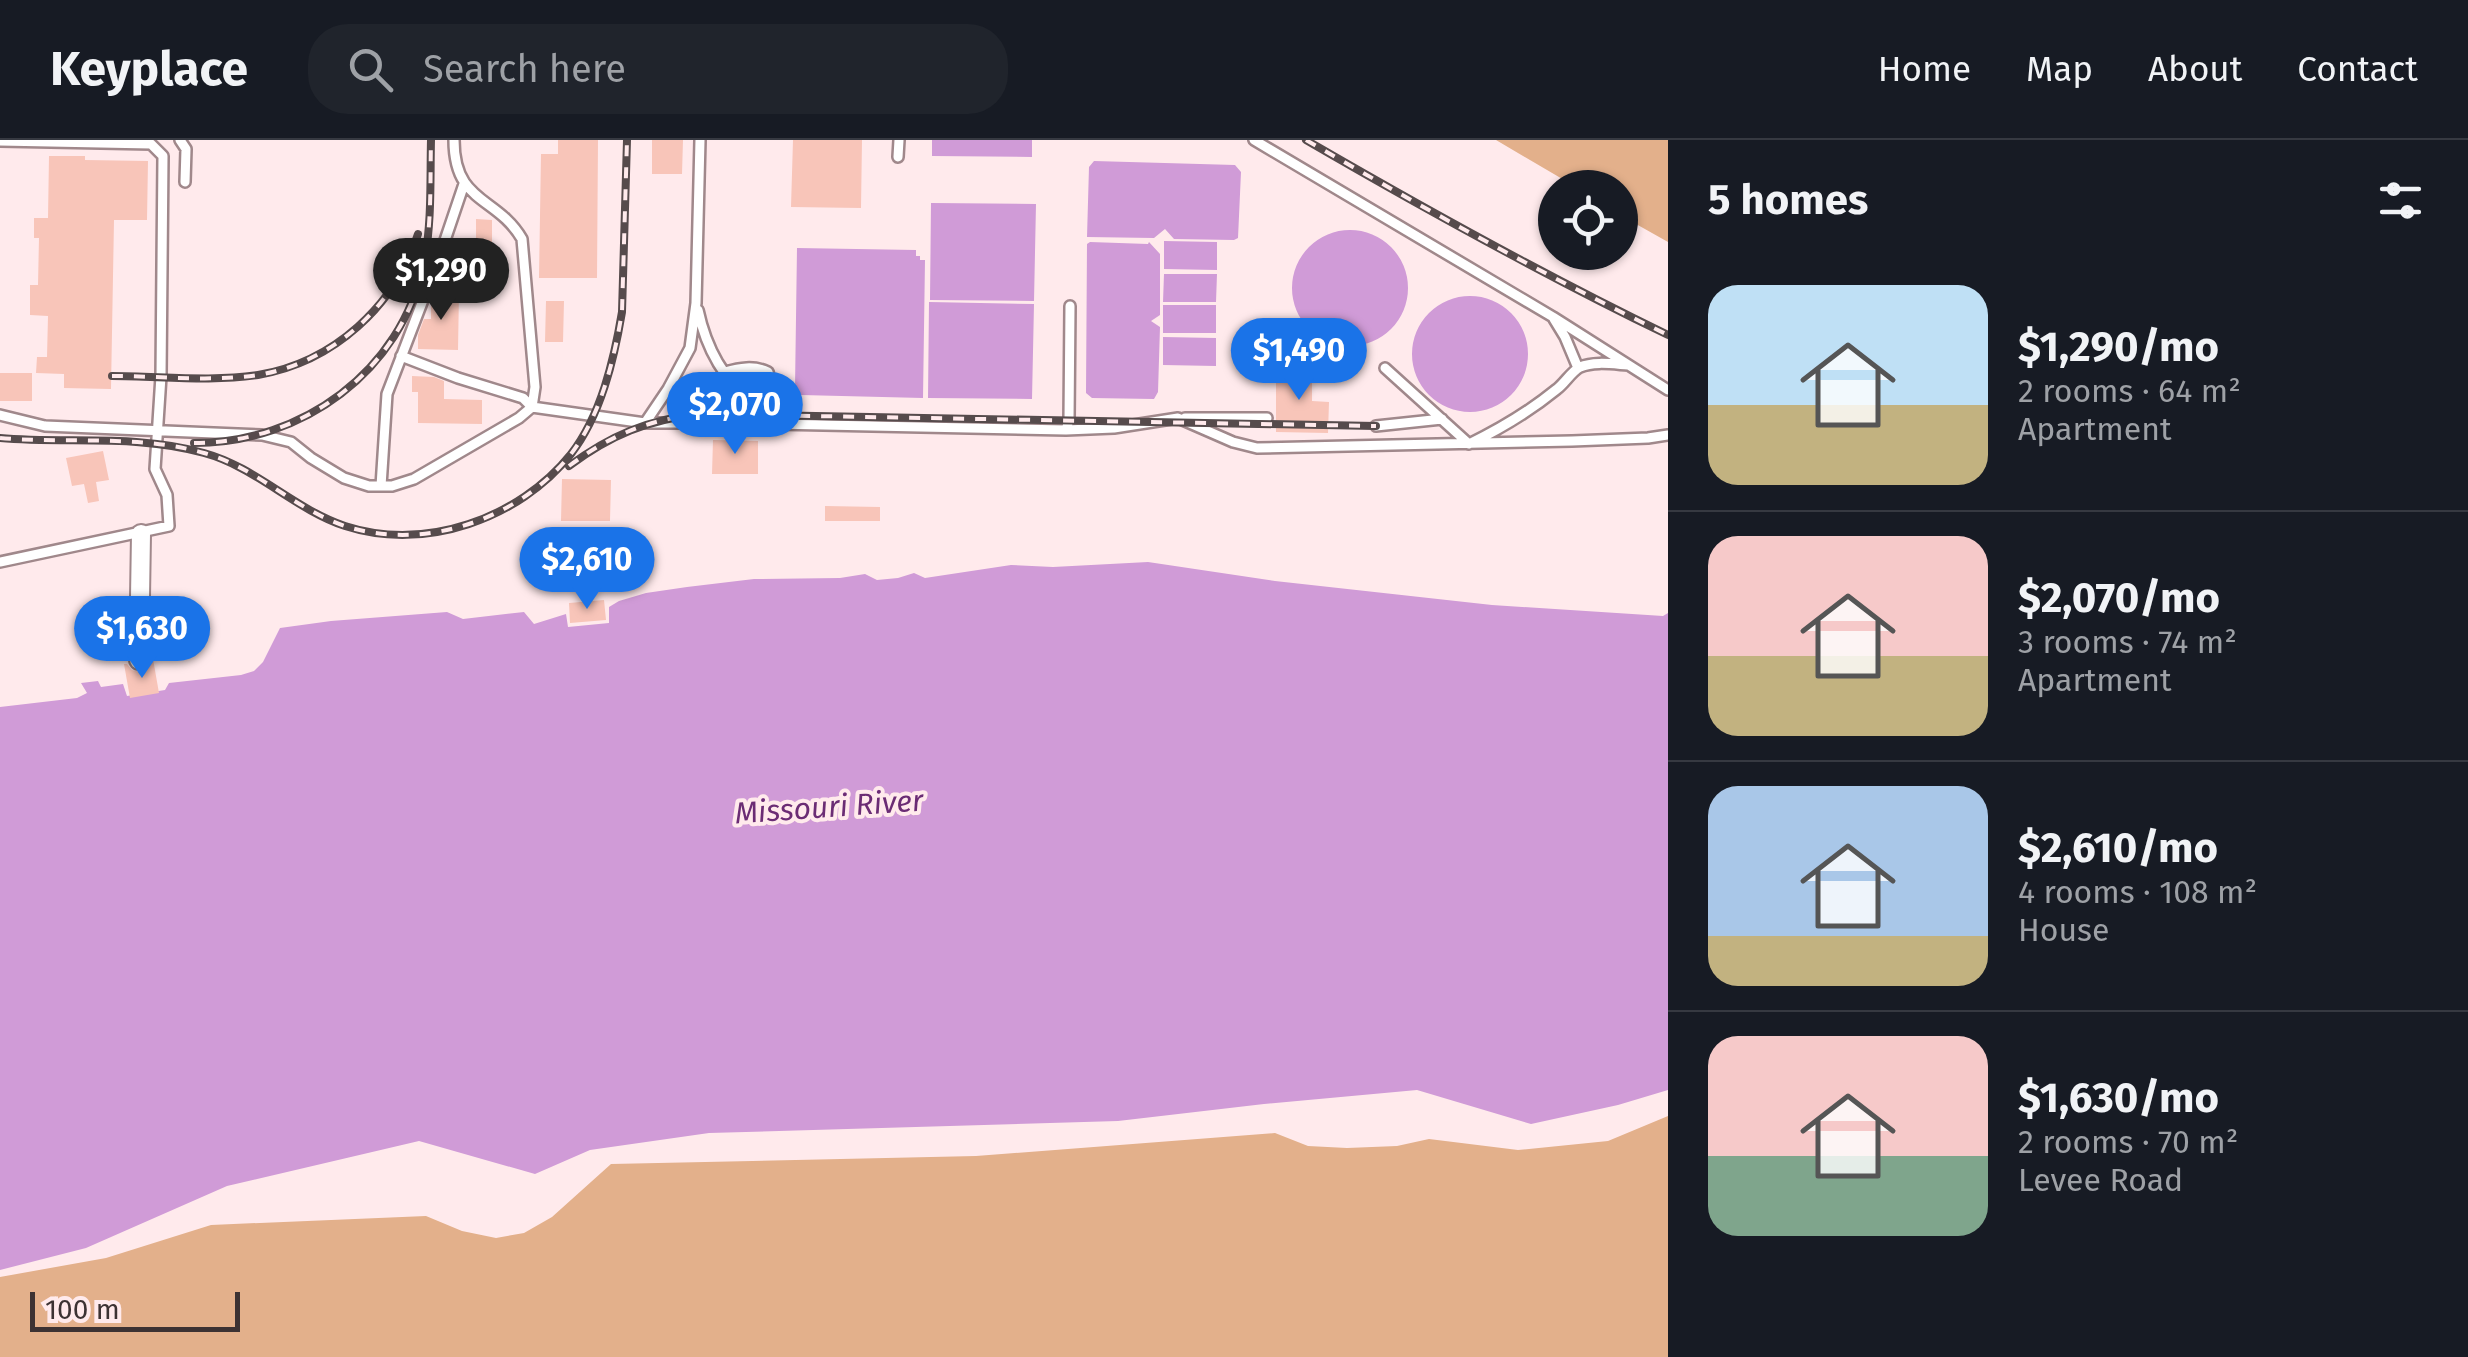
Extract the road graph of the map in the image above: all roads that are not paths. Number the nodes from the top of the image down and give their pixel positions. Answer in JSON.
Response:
{"nodes":[{"id":1,"x":180,"y":140,"type":"edge"},
{"id":2,"x":454,"y":140,"type":"edge"},
{"id":3,"x":700,"y":140,"type":"edge"},
{"id":4,"x":899,"y":140,"type":"edge"},
{"id":5,"x":1254,"y":140,"type":"edge"},
{"id":6,"x":0,"y":142,"type":"edge"},
{"id":7,"x":898,"y":156,"type":"dead end"},
{"id":8,"x":185,"y":182,"type":"dead end"},
{"id":9,"x":464,"y":184,"type":"junction"},
{"id":10,"x":696,"y":303,"type":"junction"},
{"id":11,"x":1070,"y":306,"type":"dead end"},
{"id":12,"x":1553,"y":317,"type":"junction"},
{"id":13,"x":402,"y":356,"type":"junction"},
{"id":14,"x":1630,"y":366,"type":"junction"},
{"id":15,"x":1385,"y":368,"type":"dead end"},
{"id":16,"x":1578,"y":368,"type":"junction"},
{"id":17,"x":724,"y":372,"type":"junction"},
{"id":18,"x":1668,"y":390,"type":"edge"},
{"id":19,"x":532,"y":407,"type":"junction"},
{"id":20,"x":763,"y":408,"type":"junction"},
{"id":21,"x":0,"y":415,"type":"edge"},
{"id":22,"x":1178,"y":418,"type":"junction"},
{"id":23,"x":1267,"y":418,"type":"dead end"},
{"id":24,"x":1442,"y":420,"type":"junction"},
{"id":25,"x":645,"y":424,"type":"junction"},
{"id":26,"x":767,"y":424,"type":"junction"},
{"id":27,"x":1376,"y":426,"type":"dead end"},
{"id":28,"x":158,"y":430,"type":"junction"},
{"id":29,"x":1066,"y":430,"type":"junction"},
{"id":30,"x":1668,"y":435,"type":"edge"},
{"id":31,"x":1468,"y":444,"type":"junction"},
{"id":32,"x":380,"y":486,"type":"junction"},
{"id":33,"x":142,"y":534,"type":"junction"},
{"id":34,"x":0,"y":562,"type":"edge"},
{"id":35,"x":138,"y":660,"type":"dead end"}],
"edges":[{"from":1,"to":8,"type":"lane"},
{"from":2,"to":9,"type":"lane"},
{"from":3,"to":10,"type":"lane"},
{"from":4,"to":7,"type":"lane"},
{"from":5,"to":12,"type":"lane"},
{"from":6,"to":28,"type":"lane"},
{"from":9,"to":13,"type":"lane"},
{"from":9,"to":19,"type":"lane"},
{"from":10,"to":17,"type":"lane"},
{"from":10,"to":25,"type":"lane"},
{"from":11,"to":29,"type":"lane"},
{"from":12,"to":14,"type":"lane"},
{"from":12,"to":16,"type":"lane"},
{"from":13,"to":19,"type":"lane"},
{"from":13,"to":32,"type":"lane"},
{"from":14,"to":16,"type":"lane"},
{"from":14,"to":18,"type":"lane"},
{"from":15,"to":24,"type":"lane"},
{"from":16,"to":31,"type":"lane"},
{"from":17,"to":20,"type":"lane"},
{"from":17,"to":20,"type":"lane"},
{"from":19,"to":25,"type":"lane"},
{"from":19,"to":32,"type":"lane"},
{"from":20,"to":26,"type":"lane"},
{"from":21,"to":28,"type":"lane"},
{"from":22,"to":23,"type":"lane"},
{"from":22,"to":29,"type":"lane"},
{"from":22,"to":31,"type":"lane"},
{"from":24,"to":27,"type":"lane"},
{"from":24,"to":31,"type":"lane"},
{"from":25,"to":26,"type":"lane"},
{"from":26,"to":29,"type":"lane"},
{"from":28,"to":32,"type":"lane"},
{"from":28,"to":33,"type":"lane"},
{"from":30,"to":31,"type":"lane"},
{"from":33,"to":34,"type":"lane"},
{"from":33,"to":35,"type":"street"}]}
